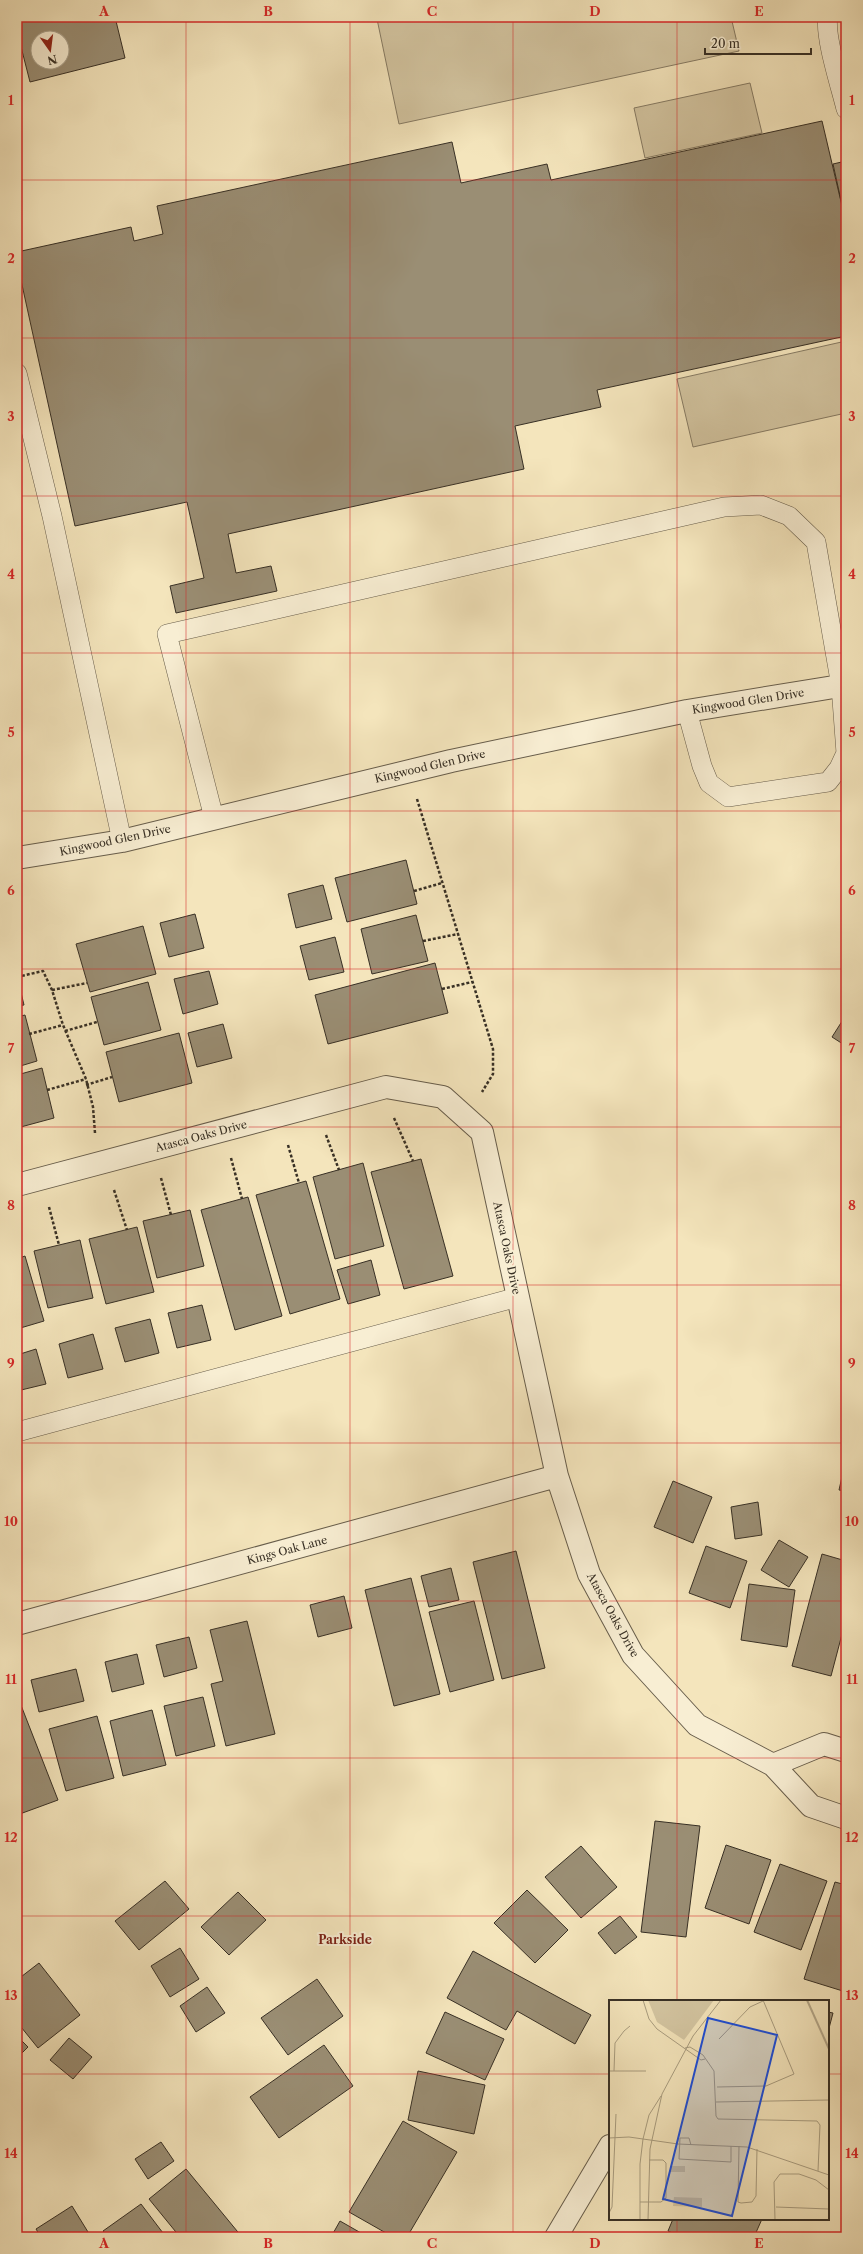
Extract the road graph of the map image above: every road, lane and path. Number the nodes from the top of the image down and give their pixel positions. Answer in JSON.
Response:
{"nodes":[{"id":1,"x":312,"y":17,"type":"edge"},
{"id":2,"x":323,"y":17,"type":"edge"},
{"id":3,"x":828,"y":17,"type":"edge"},
{"id":4,"x":846,"y":109,"type":"edge"},
{"id":5,"x":17,"y":373,"type":"edge"},
{"id":6,"x":844,"y":686,"type":"edge"},
{"id":7,"x":687,"y":711,"type":"junction"},
{"id":8,"x":410,"y":771,"type":"junction"},
{"id":9,"x":214,"y":818,"type":"junction"},
{"id":10,"x":122,"y":841,"type":"junction"},
{"id":11,"x":17,"y":858,"type":"edge"},
{"id":12,"x":442,"y":883,"type":"junction"},
{"id":13,"x":414,"y":891,"type":"dead end"},
{"id":14,"x":458,"y":934,"type":"junction"},
{"id":15,"x":423,"y":941,"type":"dead end"},
{"id":16,"x":17,"y":977,"type":"edge"},
{"id":17,"x":472,"y":982,"type":"junction"},
{"id":18,"x":87,"y":983,"type":"dead end"},
{"id":19,"x":442,"y":989,"type":"dead end"},
{"id":20,"x":52,"y":990,"type":"junction"},
{"id":21,"x":97,"y":1022,"type":"dead end"},
{"id":22,"x":63,"y":1025,"type":"junction"},
{"id":23,"x":65,"y":1031,"type":"junction"},
{"id":24,"x":29,"y":1034,"type":"dead end"},
{"id":25,"x":112,"y":1077,"type":"dead end"},
{"id":26,"x":86,"y":1079,"type":"junction"},
{"id":27,"x":86,"y":1085,"type":"junction"},
{"id":28,"x":386,"y":1087,"type":"junction"},
{"id":29,"x":47,"y":1090,"type":"dead end"},
{"id":30,"x":316,"y":1106,"type":"junction"},
{"id":31,"x":459,"y":1112,"type":"junction"},
{"id":32,"x":280,"y":1115,"type":"junction"},
{"id":33,"x":223,"y":1131,"type":"junction"},
{"id":34,"x":153,"y":1149,"type":"junction"},
{"id":35,"x":414,"y":1160,"type":"dead end"},
{"id":36,"x":105,"y":1162,"type":"junction"},
{"id":37,"x":338,"y":1170,"type":"dead end"},
{"id":38,"x":42,"y":1179,"type":"junction"},
{"id":39,"x":299,"y":1183,"type":"dead end"},
{"id":40,"x":17,"y":1186,"type":"edge"},
{"id":41,"x":242,"y":1199,"type":"dead end"},
{"id":42,"x":171,"y":1215,"type":"dead end"},
{"id":43,"x":127,"y":1230,"type":"dead end"},
{"id":44,"x":58,"y":1245,"type":"dead end"},
{"id":45,"x":518,"y":1298,"type":"junction"},
{"id":46,"x":17,"y":1432,"type":"edge"},
{"id":47,"x":557,"y":1476,"type":"junction"},
{"id":48,"x":17,"y":1624,"type":"edge"},
{"id":49,"x":846,"y":1751,"type":"edge"},
{"id":50,"x":773,"y":1765,"type":"junction"},
{"id":51,"x":846,"y":1818,"type":"edge"},
{"id":52,"x":609,"y":2148,"type":"edge"},
{"id":53,"x":556,"y":2237,"type":"edge"}],
"edges":[{"from":1,"to":2,"type":"path"},
{"from":3,"to":4,"type":"lane"},
{"from":5,"to":10,"type":"lane"},
{"from":6,"to":7,"type":"street","name":"Kingwood Glen Drive"},
{"from":6,"to":7,"type":"lane"},
{"from":6,"to":9,"type":"lane"},
{"from":7,"to":8,"type":"street","name":"Kingwood Glen Drive"},
{"from":8,"to":9,"type":"street","name":"Kingwood Glen Drive"},
{"from":8,"to":12,"type":"path"},
{"from":9,"to":10,"type":"street","name":"Kingwood Glen Drive"},
{"from":10,"to":11,"type":"street","name":"Kingwood Glen Drive"},
{"from":12,"to":13,"type":"path"},
{"from":12,"to":14,"type":"path"},
{"from":14,"to":15,"type":"path"},
{"from":14,"to":17,"type":"path"},
{"from":16,"to":20,"type":"path"},
{"from":17,"to":19,"type":"path"},
{"from":17,"to":31,"type":"path"},
{"from":18,"to":20,"type":"path"},
{"from":20,"to":22,"type":"path"},
{"from":21,"to":23,"type":"path"},
{"from":22,"to":23,"type":"path"},
{"from":22,"to":24,"type":"path"},
{"from":23,"to":26,"type":"path"},
{"from":25,"to":27,"type":"path"},
{"from":26,"to":27,"type":"path"},
{"from":26,"to":29,"type":"path"},
{"from":27,"to":36,"type":"path"},
{"from":28,"to":30,"type":"street","name":"Atasca Oaks Drive"},
{"from":28,"to":31,"type":"street","name":"Atasca Oaks Drive"},
{"from":28,"to":35,"type":"path"},
{"from":30,"to":32,"type":"street","name":"Atasca Oaks Drive"},
{"from":30,"to":37,"type":"path"},
{"from":31,"to":45,"type":"street","name":"Atasca Oaks Drive"},
{"from":32,"to":33,"type":"street","name":"Atasca Oaks Drive"},
{"from":32,"to":39,"type":"path"},
{"from":33,"to":34,"type":"street","name":"Atasca Oaks Drive"},
{"from":33,"to":41,"type":"path"},
{"from":34,"to":36,"type":"street","name":"Atasca Oaks Drive"},
{"from":34,"to":42,"type":"path"},
{"from":36,"to":38,"type":"street","name":"Atasca Oaks Drive"},
{"from":36,"to":43,"type":"path"},
{"from":38,"to":40,"type":"street","name":"Atasca Oaks Drive"},
{"from":38,"to":44,"type":"path"},
{"from":45,"to":46,"type":"lane"},
{"from":45,"to":47,"type":"street","name":"Atasca Oaks Drive"},
{"from":47,"to":48,"type":"street","name":"Kings Oak Lane"},
{"from":47,"to":50,"type":"street","name":"Atasca Oaks Drive"},
{"from":49,"to":50,"type":"street"},
{"from":50,"to":51,"type":"street","name":"Atasca Oaks Drive"},
{"from":52,"to":53,"type":"street"}]}
